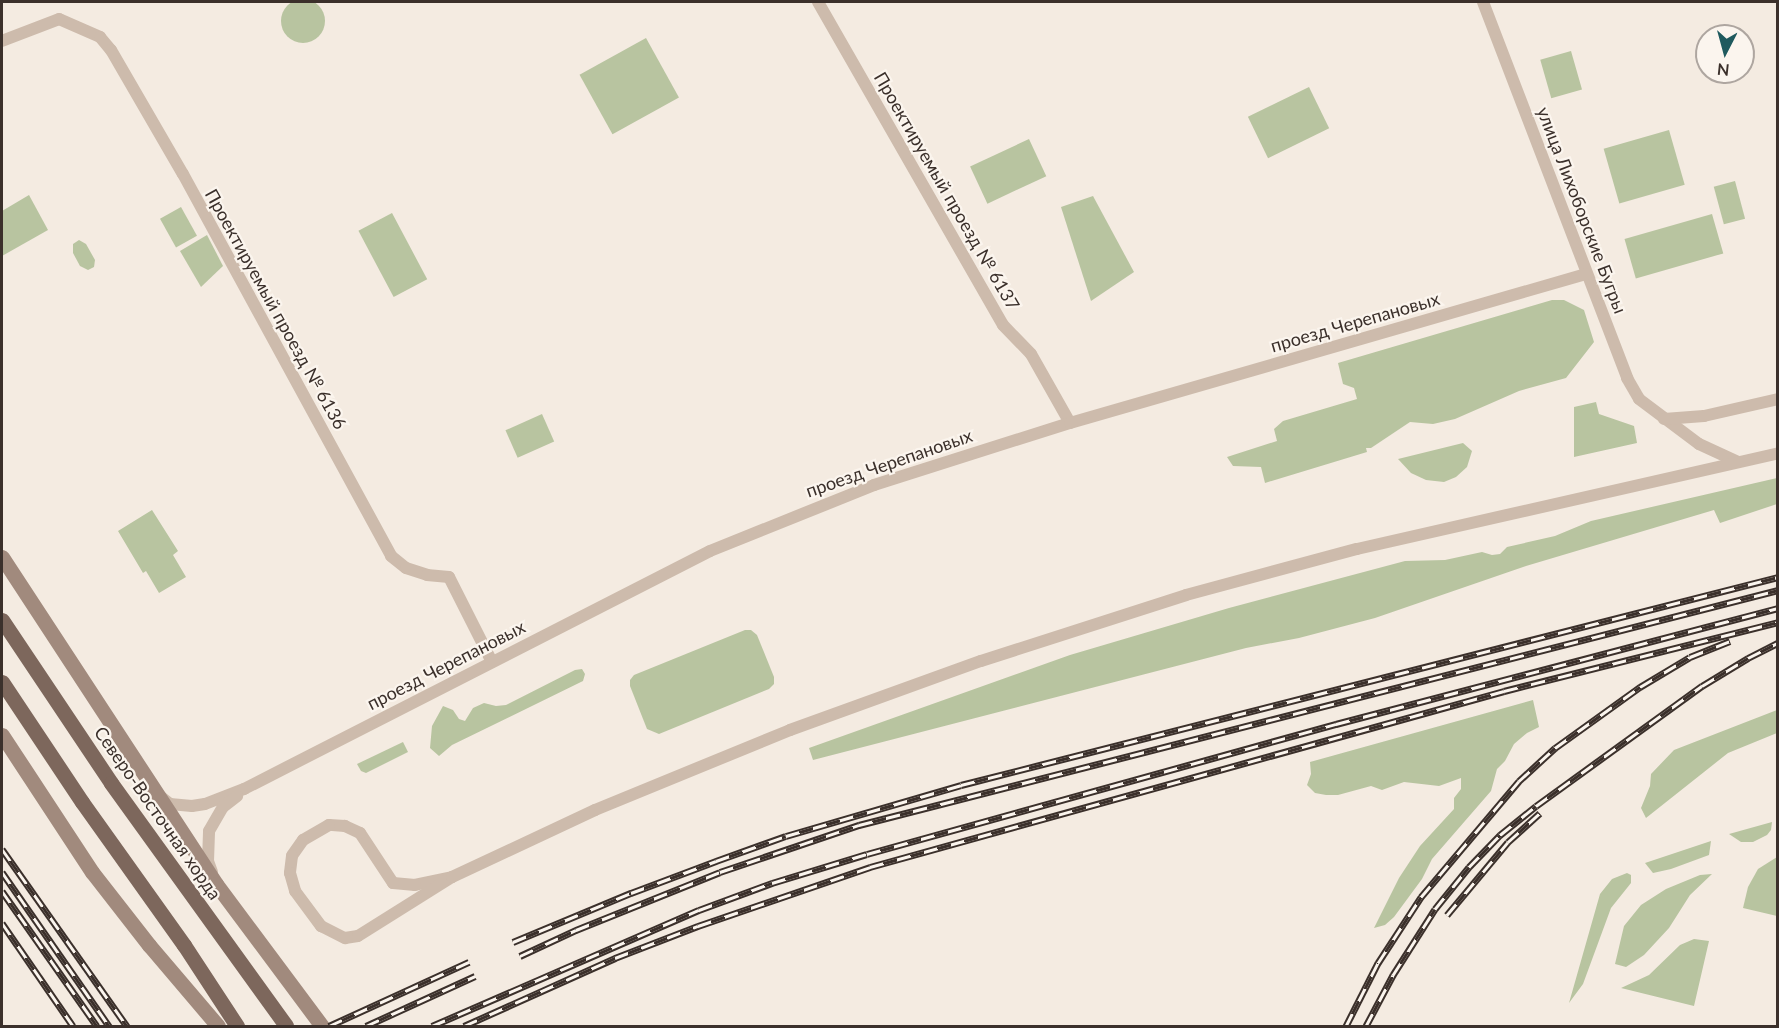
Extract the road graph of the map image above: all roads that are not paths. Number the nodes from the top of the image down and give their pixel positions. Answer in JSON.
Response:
{"nodes":[{"id":1,"x":818,"y":2,"type":"edge"},
{"id":2,"x":1483,"y":2,"type":"edge"},
{"id":3,"x":2,"y":41,"type":"edge"},
{"id":4,"x":1587,"y":274,"type":"junction"},
{"id":5,"x":1778,"y":399,"type":"edge"},
{"id":6,"x":1664,"y":419,"type":"junction"},
{"id":7,"x":1070,"y":423,"type":"junction"},
{"id":8,"x":1778,"y":453,"type":"edge"},
{"id":9,"x":1738,"y":462,"type":"junction"},
{"id":10,"x":2,"y":557,"type":"edge"},
{"id":11,"x":2,"y":620,"type":"edge"},
{"id":12,"x":492,"y":662,"type":"junction"},
{"id":13,"x":2,"y":682,"type":"edge"},
{"id":14,"x":2,"y":735,"type":"edge"},
{"id":15,"x":244,"y":789,"type":"junction"},
{"id":16,"x":155,"y":792,"type":"junction"},
{"id":17,"x":452,"y":877,"type":"junction"},
{"id":18,"x":216,"y":884,"type":"junction"},
{"id":19,"x":218,"y":1026,"type":"edge"},
{"id":20,"x":237,"y":1026,"type":"edge"},
{"id":21,"x":286,"y":1026,"type":"edge"},
{"id":22,"x":322,"y":1026,"type":"edge"}],
"edges":[{"from":1,"to":7,"type":"street","name":"Проектируемый проезд № 6137"},
{"from":2,"to":4,"type":"street","name":"улица Лихоборские Бугры"},
{"from":3,"to":12,"type":"street","name":"Проектируемый проезд № 6136"},
{"from":4,"to":6,"type":"street","name":"улица Лихоборские Бугры"},
{"from":4,"to":7,"type":"street","name":"проезд Черепановых"},
{"from":5,"to":6,"type":"street"},
{"from":6,"to":9,"type":"street","name":"улица Лихоборские Бугры"},
{"from":7,"to":12,"type":"street","name":"проезд Черепановых"},
{"from":8,"to":9,"type":"street"},
{"from":9,"to":17,"type":"street"},
{"from":10,"to":16,"type":"main road"},
{"from":11,"to":21,"type":"main road","name":"Северо-Восточная хорда"},
{"from":12,"to":15,"type":"street","name":"проезд Черепановых"},
{"from":13,"to":20,"type":"main road"},
{"from":14,"to":19,"type":"main road"},
{"from":15,"to":16,"type":"street","name":"проезд Черепановых"},
{"from":15,"to":18,"type":"street","name":"проезд Черепановых"},
{"from":16,"to":18,"type":"main road"},
{"from":17,"to":17,"type":"street"},
{"from":18,"to":22,"type":"main road"}]}
